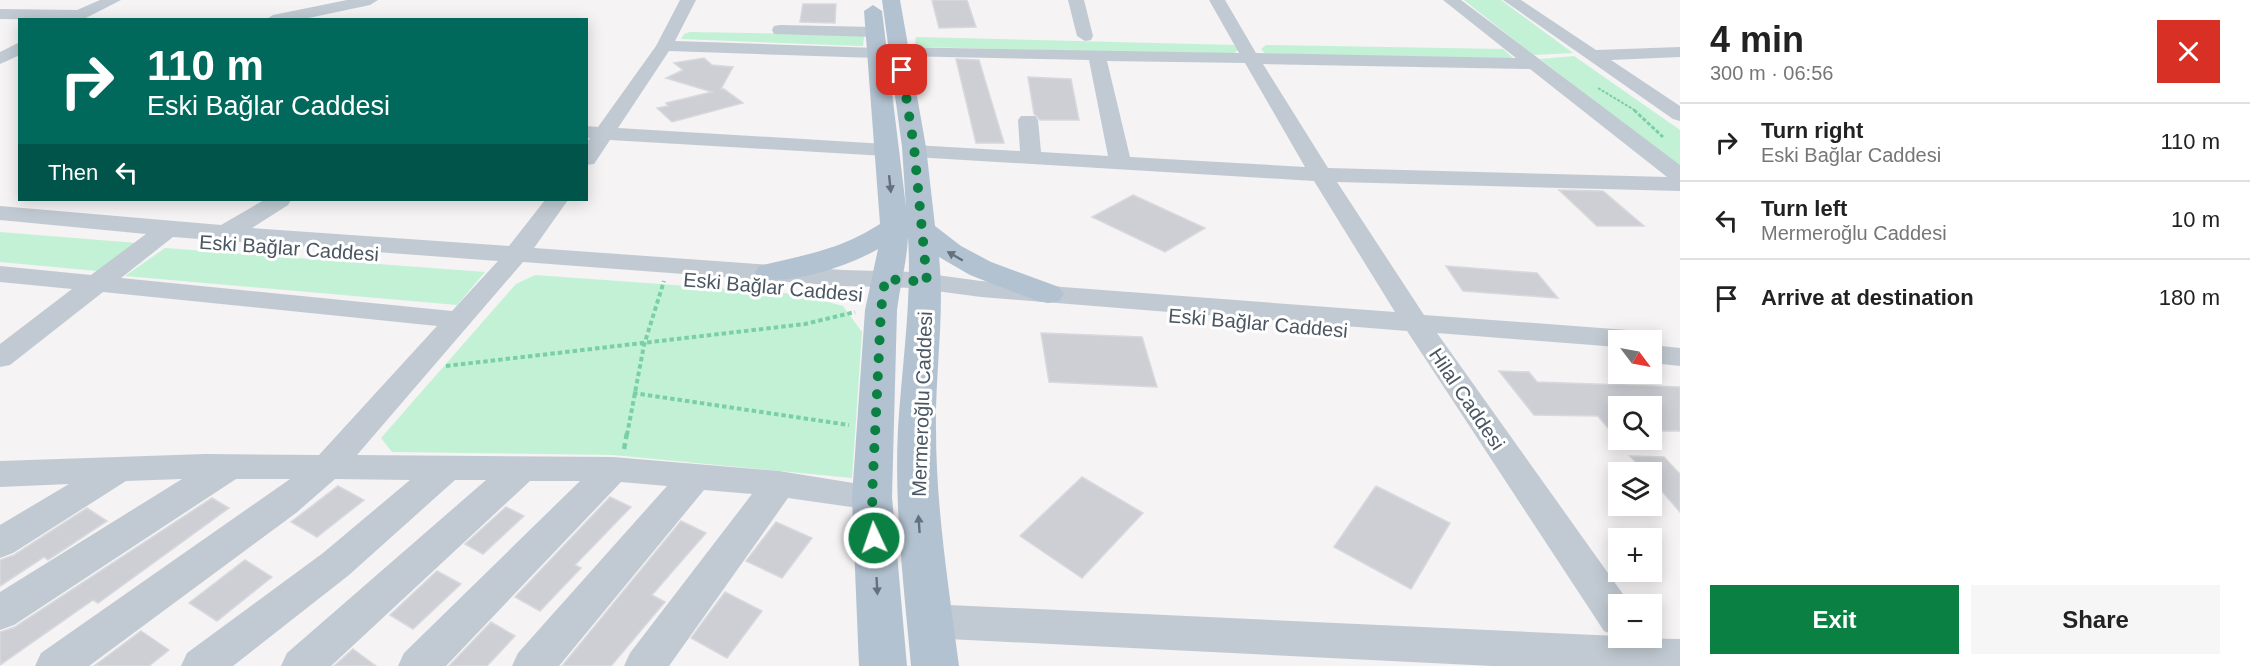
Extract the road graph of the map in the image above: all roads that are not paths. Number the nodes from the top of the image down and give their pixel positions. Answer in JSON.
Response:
{"nodes":[{"id":1,"x":113,"y":0,"type":"edge"},
{"id":2,"x":125,"y":0,"type":"edge"},
{"id":3,"x":370,"y":0,"type":"edge"},
{"id":4,"x":688,"y":0,"type":"edge"},
{"id":5,"x":891,"y":0,"type":"edge"},
{"id":6,"x":1076,"y":0,"type":"edge"},
{"id":7,"x":1217,"y":0,"type":"edge"},
{"id":8,"x":1451,"y":0,"type":"edge"},
{"id":9,"x":1511,"y":0,"type":"edge"},
{"id":10,"x":0,"y":14,"type":"edge"},
{"id":11,"x":76,"y":18,"type":"edge"},
{"id":12,"x":283,"y":18,"type":"edge"},
{"id":13,"x":673,"y":28,"type":"junction"},
{"id":14,"x":697,"y":29,"type":"dead end"},
{"id":15,"x":768,"y":30,"type":"dead end"},
{"id":16,"x":888,"y":34,"type":"edge"},
{"id":17,"x":1216,"y":40,"type":"dead end"},
{"id":18,"x":1239,"y":40,"type":"junction"},
{"id":19,"x":18,"y":41,"type":"edge"},
{"id":20,"x":1088,"y":41,"type":"junction"},
{"id":21,"x":1263,"y":41,"type":"dead end"},
{"id":22,"x":1286,"y":42,"type":"dead end"},
{"id":23,"x":664,"y":46,"type":"junction"},
{"id":24,"x":1511,"y":47,"type":"junction"},
{"id":25,"x":18,"y":48,"type":"edge"},
{"id":26,"x":0,"y":50,"type":"edge"},
{"id":27,"x":1680,"y":52,"type":"edge"},
{"id":28,"x":1593,"y":55,"type":"junction"},
{"id":29,"x":0,"y":59,"type":"edge"},
{"id":30,"x":1251,"y":60,"type":"junction"},
{"id":31,"x":1533,"y":64,"type":"junction"},
{"id":32,"x":18,"y":66,"type":"edge"},
{"id":33,"x":0,"y":69,"type":"edge"},
{"id":34,"x":1680,"y":115,"type":"edge"},
{"id":35,"x":1028,"y":120,"type":"dead end"},
{"id":36,"x":595,"y":133,"type":"edge"},
{"id":37,"x":900,"y":151,"type":"junction"},
{"id":38,"x":588,"y":153,"type":"edge"},
{"id":39,"x":1031,"y":158,"type":"junction"},
{"id":40,"x":1121,"y":164,"type":"junction"},
{"id":41,"x":1322,"y":175,"type":"junction"},
{"id":42,"x":1680,"y":176,"type":"edge"},
{"id":43,"x":1680,"y":184,"type":"edge"},
{"id":44,"x":278,"y":201,"type":"edge"},
{"id":45,"x":556,"y":201,"type":"edge"},
{"id":46,"x":0,"y":213,"type":"edge"},
{"id":47,"x":0,"y":225,"type":"edge"},
{"id":48,"x":908,"y":228,"type":"junction"},
{"id":49,"x":162,"y":233,"type":"junction"},
{"id":50,"x":226,"y":233,"type":"junction"},
{"id":51,"x":513,"y":259,"type":"junction"},
{"id":52,"x":770,"y":272,"type":"junction"},
{"id":53,"x":0,"y":274,"type":"edge"},
{"id":54,"x":97,"y":284,"type":"junction"},
{"id":55,"x":884,"y":288,"type":"junction"},
{"id":56,"x":927,"y":291,"type":"junction"},
{"id":57,"x":1048,"y":294,"type":"junction"},
{"id":58,"x":460,"y":320,"type":"junction"},
{"id":59,"x":1421,"y":330,"type":"junction"},
{"id":60,"x":1608,"y":338,"type":"edge"},
{"id":61,"x":1662,"y":342,"type":"edge"},
{"id":62,"x":1680,"y":344,"type":"edge"},
{"id":63,"x":1608,"y":351,"type":"edge"},
{"id":64,"x":1662,"y":355,"type":"edge"},
{"id":65,"x":1680,"y":357,"type":"edge"},
{"id":66,"x":0,"y":358,"type":"edge"},
{"id":67,"x":228,"y":466,"type":"junction"},
{"id":68,"x":327,"y":467,"type":"junction"},
{"id":69,"x":447,"y":468,"type":"junction"},
{"id":70,"x":121,"y":469,"type":"junction"},
{"id":71,"x":520,"y":469,"type":"junction"},
{"id":72,"x":617,"y":469,"type":"junction"},
{"id":73,"x":695,"y":477,"type":"junction"},
{"id":74,"x":8,"y":478,"type":"edge"},
{"id":75,"x":779,"y":484,"type":"junction"},
{"id":76,"x":872,"y":497,"type":"junction"},
{"id":77,"x":0,"y":543,"type":"edge"},
{"id":78,"x":1608,"y":604,"type":"edge"},
{"id":79,"x":0,"y":613,"type":"edge"},
{"id":80,"x":928,"y":621,"type":"junction"},
{"id":81,"x":1652,"y":654,"type":"edge"},
{"id":82,"x":56,"y":666,"type":"edge"},
{"id":83,"x":202,"y":666,"type":"edge"},
{"id":84,"x":302,"y":666,"type":"edge"},
{"id":85,"x":418,"y":666,"type":"edge"},
{"id":86,"x":533,"y":666,"type":"edge"},
{"id":87,"x":645,"y":666,"type":"edge"},
{"id":88,"x":883,"y":666,"type":"edge"},
{"id":89,"x":935,"y":666,"type":"edge"}],
"edges":[{"from":1,"to":11,"type":"street"},
{"from":2,"to":11,"type":"street"},
{"from":3,"to":12,"type":"street"},
{"from":4,"to":13,"type":"street"},
{"from":5,"to":16,"type":"main road","name":"Mermeroğlu Caddesi"},
{"from":6,"to":20,"type":"street"},
{"from":7,"to":18,"type":"street","name":"Hilal Caddesi"},
{"from":8,"to":24,"type":"street"},
{"from":9,"to":28,"type":"street"},
{"from":10,"to":11,"type":"street"},
{"from":13,"to":14,"type":"street"},
{"from":13,"to":23,"type":"street"},
{"from":15,"to":16,"type":"street"},
{"from":16,"to":20,"type":"street"},
{"from":16,"to":23,"type":"street"},
{"from":16,"to":37,"type":"main road","name":"Mermeroğlu Caddesi"},
{"from":17,"to":18,"type":"street"},
{"from":18,"to":21,"type":"street"},
{"from":18,"to":30,"type":"street","name":"Hilal Caddesi"},
{"from":19,"to":26,"type":"street"},
{"from":20,"to":30,"type":"street"},
{"from":20,"to":40,"type":"street"},
{"from":22,"to":24,"type":"street"},
{"from":23,"to":36,"type":"street"},
{"from":24,"to":31,"type":"street"},
{"from":25,"to":29,"type":"street"},
{"from":27,"to":28,"type":"street"},
{"from":28,"to":34,"type":"street"},
{"from":30,"to":31,"type":"street"},
{"from":30,"to":41,"type":"street","name":"Hilal Caddesi"},
{"from":31,"to":42,"type":"street"},
{"from":32,"to":33,"type":"street"},
{"from":35,"to":39,"type":"street"},
{"from":36,"to":37,"type":"street"},
{"from":36,"to":38,"type":"street"},
{"from":37,"to":39,"type":"street"},
{"from":37,"to":48,"type":"main road","name":"Mermeroğlu Caddesi"},
{"from":39,"to":40,"type":"street"},
{"from":40,"to":41,"type":"street"},
{"from":41,"to":43,"type":"street"},
{"from":41,"to":59,"type":"street","name":"Hilal Caddesi"},
{"from":44,"to":50,"type":"street"},
{"from":45,"to":51,"type":"street"},
{"from":46,"to":49,"type":"street","name":"Eski Bağlar Caddesi"},
{"from":47,"to":49,"type":"street","name":"Eski Bağlar Caddesi"},
{"from":48,"to":52,"type":"main road"},
{"from":48,"to":55,"type":"main road","name":"Mermeroğlu Caddesi"},
{"from":48,"to":56,"type":"main road","name":"Mermeroğlu Caddesi"},
{"from":57,"to":48,"type":"main road","one_way":true},
{"from":49,"to":50,"type":"street","name":"Eski Bağlar Caddesi"},
{"from":49,"to":51,"type":"street","name":"Eski Bağlar Caddesi"},
{"from":49,"to":54,"type":"street"},
{"from":50,"to":51,"type":"street","name":"Eski Bağlar Caddesi"},
{"from":51,"to":52,"type":"street","name":"Eski Bağlar Caddesi"},
{"from":51,"to":55,"type":"street","name":"Eski Bağlar Caddesi"},
{"from":51,"to":58,"type":"street"},
{"from":52,"to":55,"type":"street","name":"Eski Bağlar Caddesi"},
{"from":53,"to":54,"type":"street"},
{"from":54,"to":58,"type":"street"},
{"from":54,"to":66,"type":"street"},
{"from":55,"to":56,"type":"street","name":"Eski Bağlar Caddesi"},
{"from":55,"to":76,"type":"main road","name":"Mermeroğlu Caddesi"},
{"from":56,"to":57,"type":"street"},
{"from":56,"to":59,"type":"street","name":"Eski Bağlar Caddesi"},
{"from":80,"to":56,"type":"main road","name":"Mermeroğlu Caddesi","one_way":true},
{"from":57,"to":59,"type":"street"},
{"from":58,"to":68,"type":"street"},
{"from":59,"to":60,"type":"street"},
{"from":59,"to":63,"type":"street","name":"Eski Bağlar Caddesi"},
{"from":59,"to":78,"type":"street","name":"Hilal Caddesi"},
{"from":61,"to":62,"type":"street"},
{"from":64,"to":65,"type":"street"},
{"from":67,"to":68,"type":"street"},
{"from":67,"to":70,"type":"street"},
{"from":67,"to":79,"type":"street"},
{"from":68,"to":69,"type":"street"},
{"from":68,"to":82,"type":"street"},
{"from":69,"to":71,"type":"street"},
{"from":69,"to":83,"type":"street"},
{"from":70,"to":74,"type":"street"},
{"from":70,"to":77,"type":"street"},
{"from":71,"to":72,"type":"street"},
{"from":71,"to":84,"type":"street"},
{"from":72,"to":73,"type":"street"},
{"from":72,"to":85,"type":"street"},
{"from":73,"to":75,"type":"street"},
{"from":73,"to":86,"type":"street"},
{"from":75,"to":76,"type":"street"},
{"from":75,"to":87,"type":"street"},
{"from":76,"to":88,"type":"main road","name":"Mermeroğlu Caddesi","one_way":true},
{"from":80,"to":81,"type":"street"},
{"from":80,"to":89,"type":"main road","name":"Mermeroğlu Caddesi"}]}
